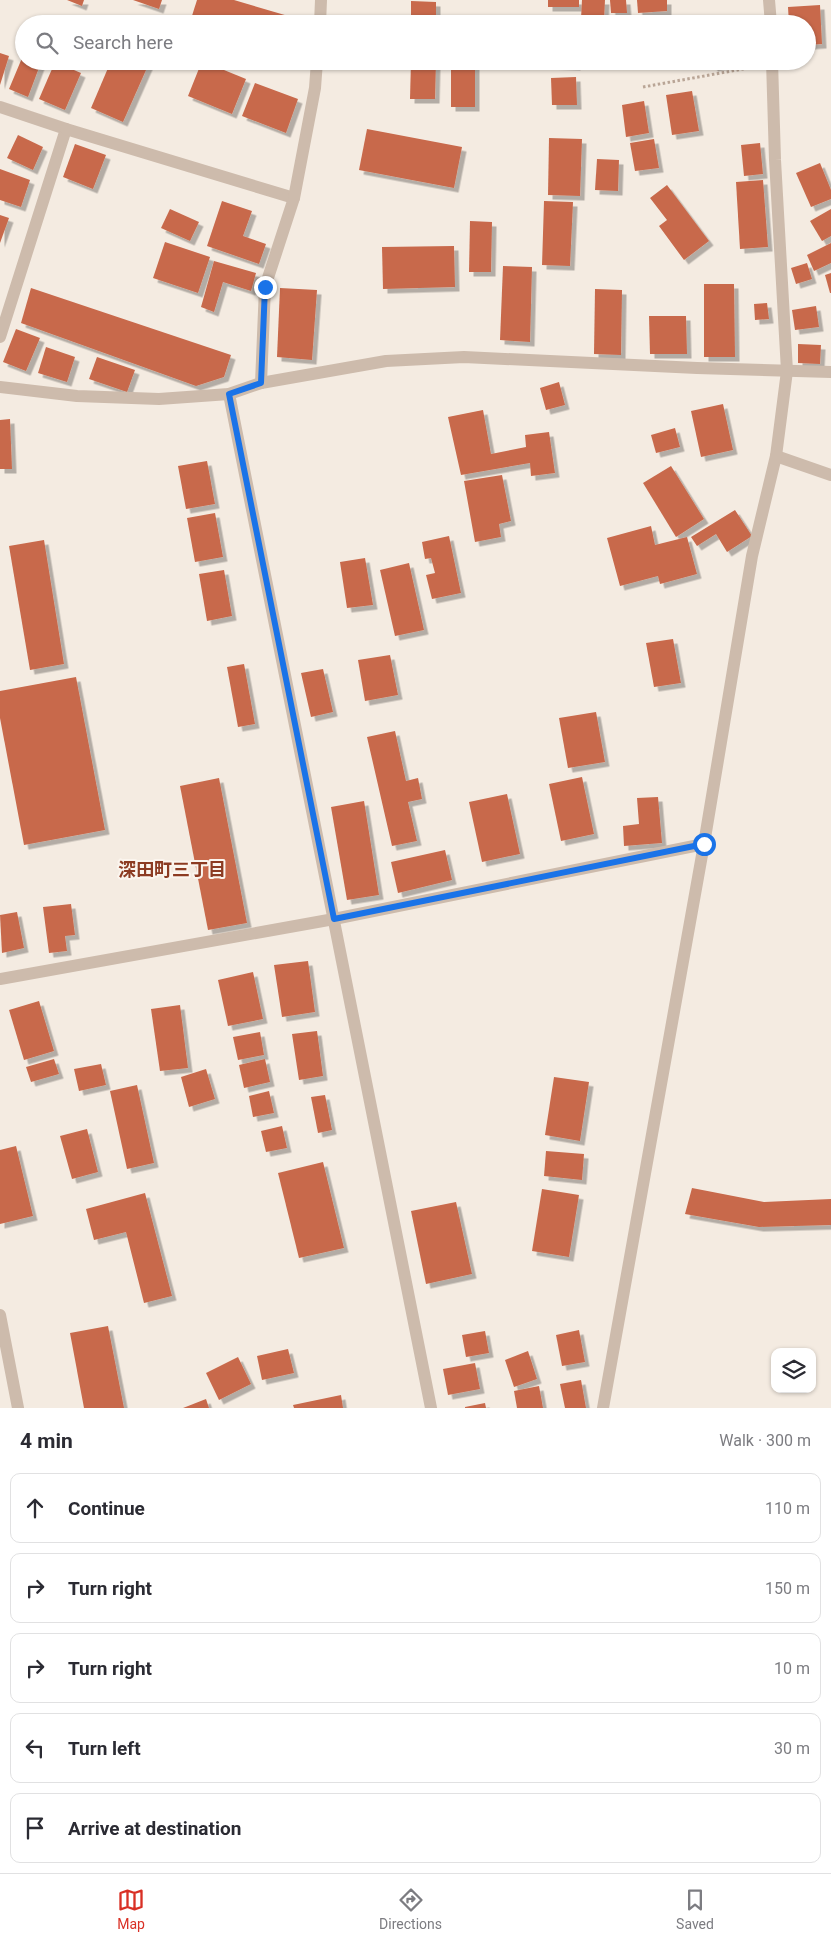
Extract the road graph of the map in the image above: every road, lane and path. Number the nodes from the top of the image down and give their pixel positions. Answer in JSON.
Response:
{"nodes":[{"id":1,"x":321,"y":0,"type":"edge"},
{"id":2,"x":770,"y":0,"type":"edge"},
{"id":3,"x":320,"y":15,"type":"edge"},
{"id":4,"x":771,"y":15,"type":"edge"},
{"id":5,"x":316,"y":70,"type":"edge"},
{"id":6,"x":735,"y":70,"type":"edge"},
{"id":7,"x":772,"y":70,"type":"edge"},
{"id":8,"x":644,"y":87,"type":"dead end"},
{"id":9,"x":0,"y":107,"type":"edge"},
{"id":10,"x":66,"y":130,"type":"junction"},
{"id":11,"x":294,"y":198,"type":"junction"},
{"id":12,"x":0,"y":337,"type":"edge"},
{"id":13,"x":787,"y":371,"type":"junction"},
{"id":14,"x":831,"y":372,"type":"edge"},
{"id":15,"x":261,"y":383,"type":"junction"},
{"id":16,"x":0,"y":387,"type":"edge"},
{"id":17,"x":229,"y":394,"type":"junction"},
{"id":18,"x":776,"y":456,"type":"junction"},
{"id":19,"x":831,"y":475,"type":"edge"},
{"id":20,"x":704,"y":844,"type":"junction"},
{"id":21,"x":334,"y":919,"type":"junction"},
{"id":22,"x":0,"y":980,"type":"edge"},
{"id":23,"x":0,"y":1315,"type":"edge"},
{"id":24,"x":18,"y":1408,"type":"edge"},
{"id":25,"x":431,"y":1408,"type":"edge"},
{"id":26,"x":602,"y":1408,"type":"edge"}],
"edges":[{"from":1,"to":3,"type":"street"},
{"from":2,"to":4,"type":"street"},
{"from":5,"to":11,"type":"street"},
{"from":6,"to":8,"type":"path"},
{"from":7,"to":13,"type":"street"},
{"from":9,"to":10,"type":"street"},
{"from":10,"to":11,"type":"street"},
{"from":10,"to":12,"type":"street"},
{"from":11,"to":15,"type":"street"},
{"from":13,"to":14,"type":"street"},
{"from":13,"to":15,"type":"street"},
{"from":13,"to":18,"type":"street"},
{"from":15,"to":17,"type":"street"},
{"from":16,"to":17,"type":"street"},
{"from":17,"to":21,"type":"street"},
{"from":18,"to":19,"type":"street"},
{"from":18,"to":20,"type":"street"},
{"from":20,"to":21,"type":"street"},
{"from":20,"to":26,"type":"street"},
{"from":21,"to":22,"type":"street"},
{"from":21,"to":25,"type":"street"},
{"from":23,"to":24,"type":"street"}]}
